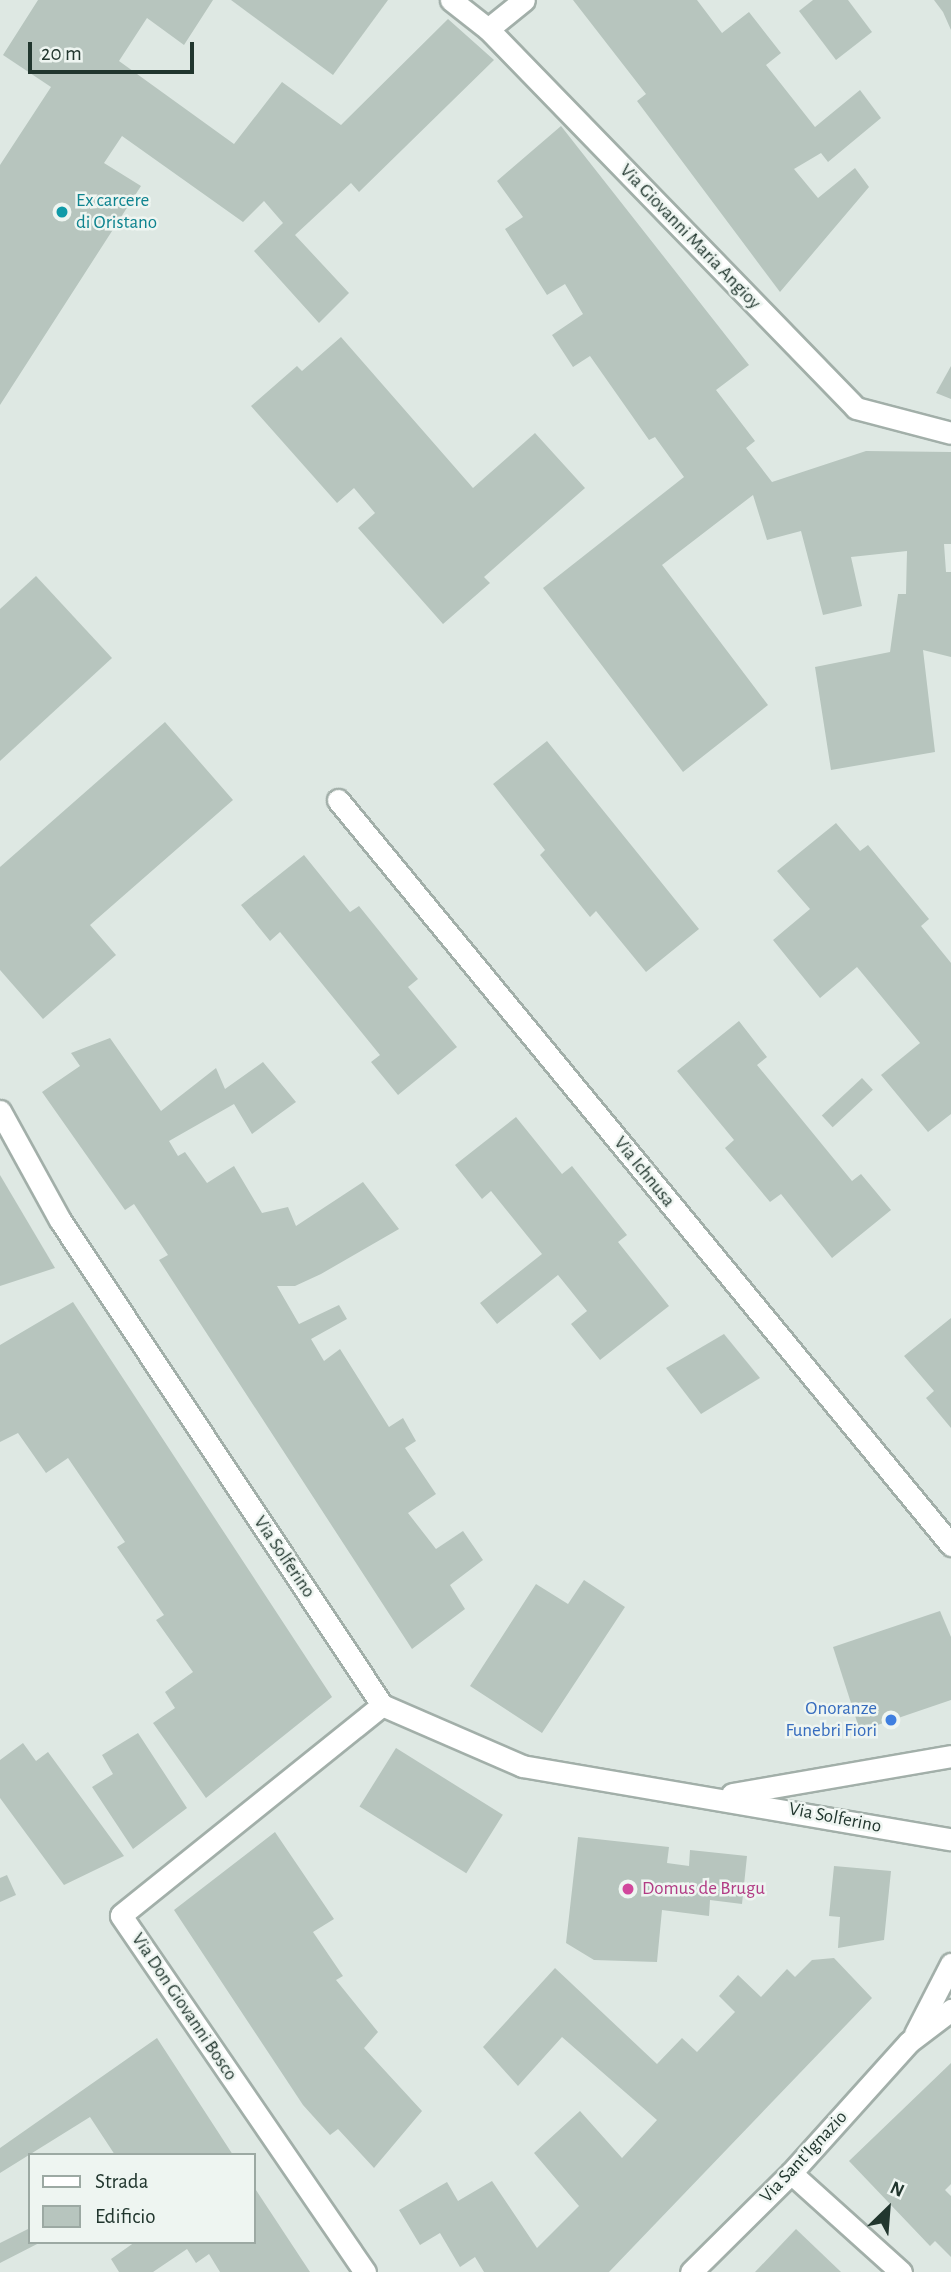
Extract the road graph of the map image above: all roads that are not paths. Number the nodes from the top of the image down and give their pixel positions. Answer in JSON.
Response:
{"nodes":[{"id":1,"x":451,"y":0,"type":"edge"},
{"id":2,"x":524,"y":0,"type":"edge"},
{"id":3,"x":488,"y":29,"type":"junction"},
{"id":4,"x":951,"y":433,"type":"edge"},
{"id":5,"x":338,"y":800,"type":"dead end"},
{"id":6,"x":0,"y":1111,"type":"edge"},
{"id":7,"x":951,"y":1545,"type":"edge"},
{"id":8,"x":382,"y":1705,"type":"junction"},
{"id":9,"x":951,"y":1756,"type":"edge"},
{"id":10,"x":719,"y":1797,"type":"junction"},
{"id":11,"x":951,"y":1839,"type":"edge"},
{"id":12,"x":951,"y":1964,"type":"edge"},
{"id":13,"x":951,"y":2010,"type":"edge"},
{"id":14,"x":913,"y":2038,"type":"junction"},
{"id":15,"x":791,"y":2173,"type":"junction"},
{"id":16,"x":365,"y":2272,"type":"edge"},
{"id":17,"x":691,"y":2272,"type":"edge"},
{"id":18,"x":901,"y":2272,"type":"edge"}],
"edges":[{"from":1,"to":3,"type":"street","name":"Via Giovanni Maria Angioy"},
{"from":2,"to":3,"type":"street"},
{"from":3,"to":4,"type":"street","name":"Via Giovanni Maria Angioy"},
{"from":5,"to":7,"type":"street","name":"Via Ichnusa"},
{"from":6,"to":8,"type":"street","name":"Via Solferino"},
{"from":8,"to":10,"type":"street","name":"Via Solferino"},
{"from":8,"to":16,"type":"street","name":"Via Don Giovanni Bosco"},
{"from":9,"to":10,"type":"street","name":"Via Solferino"},
{"from":10,"to":11,"type":"street","name":"Via Solferino"},
{"from":12,"to":14,"type":"street","name":"Via Sant'Ignazio"},
{"from":13,"to":14,"type":"street","name":"Via Sant'Ignazio"},
{"from":14,"to":15,"type":"street","name":"Via Sant'Ignazio"},
{"from":15,"to":17,"type":"street","name":"Via Sant'Ignazio"},
{"from":15,"to":18,"type":"street"}]}
